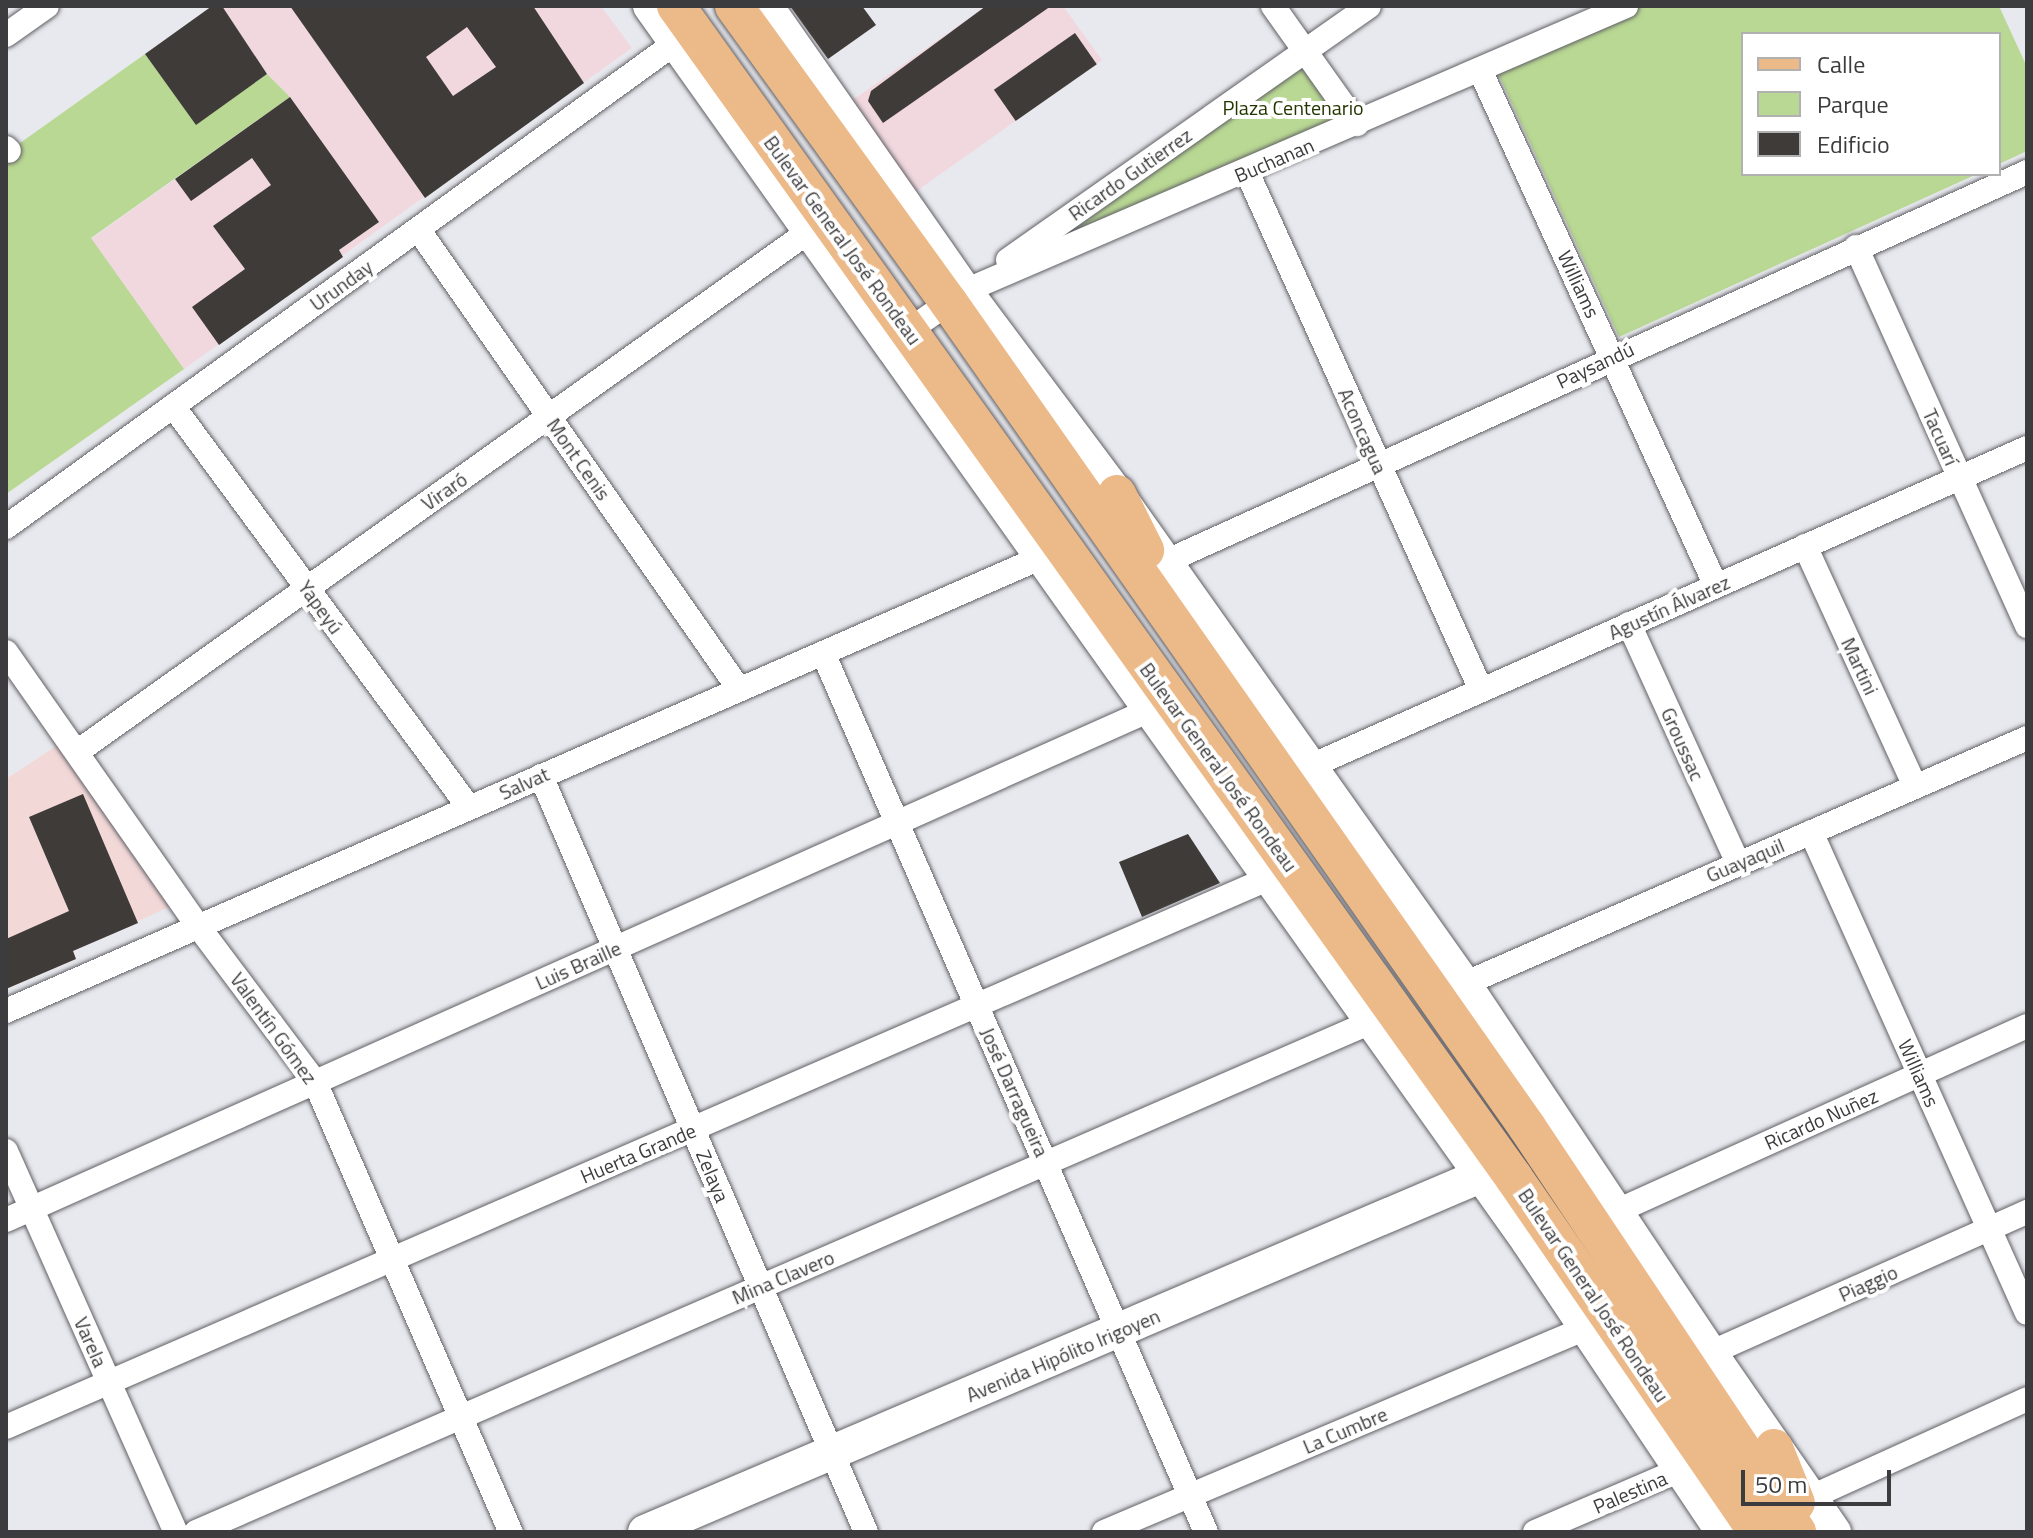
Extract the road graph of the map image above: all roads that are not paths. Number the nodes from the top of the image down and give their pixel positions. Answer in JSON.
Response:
{"nodes":[{"id":1,"x":47,"y":6,"type":"edge"},
{"id":2,"x":650,"y":6,"type":"edge"},
{"id":3,"x":670,"y":6,"type":"edge"},
{"id":4,"x":734,"y":6,"type":"edge"},
{"id":5,"x":766,"y":6,"type":"edge"},
{"id":6,"x":1273,"y":6,"type":"edge"},
{"id":7,"x":1369,"y":6,"type":"edge"},
{"id":8,"x":1626,"y":6,"type":"edge"},
{"id":9,"x":676,"y":24,"type":"edge"},
{"id":10,"x":6,"y":35,"type":"edge"},
{"id":11,"x":1306,"y":51,"type":"junction"},
{"id":12,"x":1480,"y":70,"type":"junction"},
{"id":13,"x":723,"y":106,"type":"junction"},
{"id":14,"x":1357,"y":124,"type":"junction"},
{"id":15,"x":1247,"y":172,"type":"junction"},
{"id":16,"x":2027,"y":172,"type":"edge"},
{"id":17,"x":418,"y":229,"type":"junction"},
{"id":18,"x":811,"y":230,"type":"junction"},
{"id":19,"x":1856,"y":247,"type":"junction"},
{"id":20,"x":1040,"y":248,"type":"junction"},
{"id":21,"x":957,"y":297,"type":"junction"},
{"id":22,"x":900,"y":337,"type":"junction"},
{"id":23,"x":1613,"y":357,"type":"junction"},
{"id":24,"x":173,"y":406,"type":"junction"},
{"id":25,"x":549,"y":417,"type":"junction"},
{"id":26,"x":2027,"y":448,"type":"edge"},
{"id":27,"x":1378,"y":465,"type":"junction"},
{"id":28,"x":1959,"y":478,"type":"junction"},
{"id":29,"x":1117,"y":494,"type":"junction"},
{"id":30,"x":6,"y":527,"type":"edge"},
{"id":31,"x":1805,"y":546,"type":"junction"},
{"id":32,"x":1042,"y":557,"type":"junction"},
{"id":33,"x":1165,"y":562,"type":"junction"},
{"id":34,"x":1716,"y":586,"type":"junction"},
{"id":35,"x":307,"y":587,"type":"junction"},
{"id":36,"x":1629,"y":624,"type":"junction"},
{"id":37,"x":2027,"y":626,"type":"edge"},
{"id":38,"x":6,"y":652,"type":"edge"},
{"id":39,"x":823,"y":653,"type":"junction"},
{"id":40,"x":1199,"y":660,"type":"junction"},
{"id":41,"x":739,"y":689,"type":"junction"},
{"id":42,"x":1481,"y":690,"type":"junction"},
{"id":43,"x":1150,"y":710,"type":"junction"},
{"id":44,"x":2027,"y":738,"type":"edge"},
{"id":45,"x":77,"y":752,"type":"junction"},
{"id":46,"x":1311,"y":766,"type":"junction"},
{"id":47,"x":541,"y":776,"type":"junction"},
{"id":48,"x":1915,"y":786,"type":"junction"},
{"id":49,"x":469,"y":807,"type":"junction"},
{"id":50,"x":897,"y":822,"type":"junction"},
{"id":51,"x":1811,"y":832,"type":"junction"},
{"id":52,"x":1738,"y":863,"type":"junction"},
{"id":53,"x":1270,"y":878,"type":"junction"},
{"id":54,"x":1309,"y":893,"type":"junction"},
{"id":55,"x":198,"y":926,"type":"junction"},
{"id":56,"x":615,"y":948,"type":"junction"},
{"id":57,"x":1329,"y":961,"type":"junction"},
{"id":58,"x":1464,"y":984,"type":"junction"},
{"id":59,"x":977,"y":1005,"type":"junction"},
{"id":60,"x":6,"y":1011,"type":"edge"},
{"id":61,"x":1371,"y":1022,"type":"junction"},
{"id":62,"x":2027,"y":1026,"type":"edge"},
{"id":63,"x":1920,"y":1074,"type":"junction"},
{"id":64,"x":315,"y":1082,"type":"junction"},
{"id":65,"x":693,"y":1129,"type":"junction"},
{"id":66,"x":1551,"y":1140,"type":"junction"},
{"id":67,"x":6,"y":1151,"type":"edge"},
{"id":68,"x":1046,"y":1163,"type":"junction"},
{"id":69,"x":1500,"y":1174,"type":"junction"},
{"id":70,"x":1570,"y":1196,"type":"junction"},
{"id":71,"x":32,"y":1208,"type":"junction"},
{"id":72,"x":2027,"y":1212,"type":"edge"},
{"id":73,"x":6,"y":1220,"type":"edge"},
{"id":74,"x":1989,"y":1229,"type":"junction"},
{"id":75,"x":1578,"y":1239,"type":"junction"},
{"id":76,"x":392,"y":1259,"type":"junction"},
{"id":77,"x":761,"y":1287,"type":"junction"},
{"id":78,"x":2027,"y":1313,"type":"edge"},
{"id":79,"x":1586,"y":1328,"type":"junction"},
{"id":80,"x":1118,"y":1332,"type":"junction"},
{"id":81,"x":1710,"y":1353,"type":"junction"},
{"id":82,"x":109,"y":1382,"type":"junction"},
{"id":83,"x":2027,"y":1399,"type":"edge"},
{"id":84,"x":461,"y":1417,"type":"junction"},
{"id":85,"x":6,"y":1427,"type":"edge"},
{"id":86,"x":1774,"y":1448,"type":"joint"},
{"id":87,"x":832,"y":1453,"type":"junction"},
{"id":88,"x":1680,"y":1470,"type":"junction"},
{"id":89,"x":1190,"y":1495,"type":"junction"},
{"id":90,"x":1804,"y":1521,"type":"edge"},
{"id":91,"x":176,"y":1532,"type":"edge"},
{"id":92,"x":196,"y":1532,"type":"edge"},
{"id":93,"x":511,"y":1532,"type":"edge"},
{"id":94,"x":645,"y":1532,"type":"edge"},
{"id":95,"x":866,"y":1532,"type":"edge"},
{"id":96,"x":1104,"y":1532,"type":"edge"},
{"id":97,"x":1206,"y":1532,"type":"edge"},
{"id":98,"x":1535,"y":1532,"type":"edge"},
{"id":99,"x":1723,"y":1532,"type":"edge"},
{"id":100,"x":1757,"y":1532,"type":"edge"},
{"id":101,"x":1834,"y":1532,"type":"edge"}],
"edges":[{"from":1,"to":10,"type":"street"},
{"from":2,"to":9,"type":"main road","name":"Bulevar General José Rondeau"},
{"from":3,"to":13,"type":"main road"},
{"from":4,"to":21,"type":"main road","name":"Bulevar General José Rondeau"},
{"from":5,"to":21,"type":"main road","name":"Bulevar General José Rondeau"},
{"from":6,"to":11,"type":"street"},
{"from":7,"to":11,"type":"street","name":"Ricardo Gutierrez"},
{"from":8,"to":12,"type":"street","name":"Buchanan"},
{"from":9,"to":13,"type":"main road","name":"Bulevar General José Rondeau"},
{"from":9,"to":17,"type":"street","name":"Urunday"},
{"from":9,"to":22,"type":"main road","name":"Bulevar General José Rondeau"},
{"from":11,"to":14,"type":"street"},
{"from":11,"to":20,"type":"street","name":"Ricardo Gutierrez"},
{"from":12,"to":14,"type":"street","name":"Buchanan"},
{"from":12,"to":23,"type":"street","name":"Williams"},
{"from":13,"to":18,"type":"main road","name":"Bulevar General José Rondeau"},
{"from":14,"to":15,"type":"street","name":"Buchanan"},
{"from":15,"to":20,"type":"street","name":"Buchanan"},
{"from":15,"to":27,"type":"street","name":"Aconcagua"},
{"from":16,"to":19,"type":"street","name":"Paysandú"},
{"from":17,"to":24,"type":"street","name":"Urunday"},
{"from":17,"to":25,"type":"street","name":"Mont Cenis"},
{"from":18,"to":22,"type":"main road","name":"Bulevar General José Rondeau"},
{"from":18,"to":25,"type":"street","name":"Viraró"},
{"from":19,"to":23,"type":"street","name":"Paysandú"},
{"from":19,"to":28,"type":"street","name":"Tacuarí"},
{"from":20,"to":21,"type":"street","name":"Ricardo Gutierrez"},
{"from":21,"to":22,"type":"street","name":"Ricardo Gutierrez"},
{"from":21,"to":29,"type":"main road","name":"Bulevar General José Rondeau"},
{"from":21,"to":40,"type":"main road","name":"Bulevar General José Rondeau"},
{"from":22,"to":32,"type":"main road","name":"Bulevar General José Rondeau"},
{"from":22,"to":54,"type":"main road","name":"Bulevar General José Rondeau"},
{"from":23,"to":27,"type":"street","name":"Paysandú"},
{"from":23,"to":34,"type":"street","name":"Williams"},
{"from":24,"to":30,"type":"street","name":"Urunday"},
{"from":24,"to":35,"type":"street","name":"Yapeyú"},
{"from":25,"to":35,"type":"street","name":"Viraró"},
{"from":25,"to":41,"type":"street","name":"Mont Cenis"},
{"from":26,"to":28,"type":"street","name":"Agustín Álvarez"},
{"from":27,"to":33,"type":"street","name":"Paysandú"},
{"from":27,"to":42,"type":"street","name":"Aconcagua"},
{"from":28,"to":31,"type":"street","name":"Agustín Álvarez"},
{"from":28,"to":37,"type":"street","name":"Tacuarí"},
{"from":29,"to":33,"type":"main road","name":"Bulevar General José Rondeau"},
{"from":29,"to":40,"type":"main road"},
{"from":31,"to":34,"type":"street","name":"Agustín Álvarez"},
{"from":31,"to":48,"type":"street","name":"Martini"},
{"from":32,"to":39,"type":"street","name":"Salvat"},
{"from":32,"to":43,"type":"main road","name":"Bulevar General José Rondeau"},
{"from":33,"to":46,"type":"main road","name":"Bulevar General José Rondeau"},
{"from":34,"to":36,"type":"street","name":"Agustín Álvarez"},
{"from":35,"to":45,"type":"street","name":"Viraró"},
{"from":35,"to":49,"type":"street","name":"Yapeyú"},
{"from":36,"to":42,"type":"street","name":"Agustín Álvarez"},
{"from":36,"to":52,"type":"street","name":"Groussac"},
{"from":38,"to":45,"type":"street","name":"Valentín Gómez"},
{"from":39,"to":41,"type":"street","name":"Salvat"},
{"from":39,"to":50,"type":"street","name":"José Darragueira"},
{"from":40,"to":66,"type":"main road","name":"Bulevar General José Rondeau"},
{"from":41,"to":47,"type":"street","name":"Salvat"},
{"from":42,"to":46,"type":"street","name":"Agustín Álvarez"},
{"from":43,"to":50,"type":"street","name":"Luis Braille"},
{"from":43,"to":53,"type":"main road","name":"Bulevar General José Rondeau"},
{"from":44,"to":48,"type":"street","name":"Guayaquil"},
{"from":45,"to":55,"type":"street","name":"Valentín Gómez"},
{"from":46,"to":58,"type":"main road","name":"Bulevar General José Rondeau"},
{"from":47,"to":49,"type":"street","name":"Salvat"},
{"from":47,"to":56,"type":"street","name":"Zelaya"},
{"from":48,"to":51,"type":"street","name":"Guayaquil"},
{"from":49,"to":55,"type":"street","name":"Salvat"},
{"from":50,"to":56,"type":"street","name":"Luis Braille"},
{"from":50,"to":59,"type":"street","name":"José Darragueira"},
{"from":51,"to":52,"type":"street","name":"Guayaquil"},
{"from":51,"to":63,"type":"street","name":"Williams"},
{"from":52,"to":58,"type":"street","name":"Guayaquil"},
{"from":53,"to":57,"type":"main road","name":"Bulevar General José Rondeau"},
{"from":53,"to":59,"type":"street","name":"Huerta Grande"},
{"from":54,"to":57,"type":"main road"},
{"from":54,"to":69,"type":"main road","name":"Bulevar General José Rondeau"},
{"from":55,"to":60,"type":"street","name":"Salvat"},
{"from":55,"to":64,"type":"street","name":"Valentín Gómez"},
{"from":56,"to":64,"type":"street","name":"Luis Braille"},
{"from":56,"to":65,"type":"street","name":"Zelaya"},
{"from":57,"to":61,"type":"main road","name":"Bulevar General José Rondeau"},
{"from":58,"to":66,"type":"main road","name":"Bulevar General José Rondeau"},
{"from":59,"to":65,"type":"street","name":"Huerta Grande"},
{"from":59,"to":68,"type":"street","name":"José Darragueira"},
{"from":61,"to":68,"type":"street","name":"Mina Clavero"},
{"from":61,"to":69,"type":"main road","name":"Bulevar General José Rondeau"},
{"from":62,"to":63,"type":"street","name":"Ricardo Nuñez"},
{"from":63,"to":74,"type":"street","name":"Williams"},
{"from":63,"to":75,"type":"street","name":"Ricardo Nuñez"},
{"from":64,"to":71,"type":"street","name":"Luis Braille"},
{"from":64,"to":76,"type":"street","name":"Valentín Gómez"},
{"from":65,"to":76,"type":"street","name":"Huerta Grande"},
{"from":65,"to":77,"type":"street","name":"Zelaya"},
{"from":66,"to":69,"type":"main road","name":"Avenida Hipólito Irigoyen"},
{"from":66,"to":70,"type":"main road","name":"Bulevar General José Rondeau"},
{"from":66,"to":75,"type":"main road","name":"Bulevar General José Rondeau"},
{"from":67,"to":71,"type":"street","name":"Varela"},
{"from":68,"to":77,"type":"street","name":"Mina Clavero"},
{"from":68,"to":80,"type":"street","name":"José Darragueira"},
{"from":69,"to":70,"type":"main road"},
{"from":69,"to":75,"type":"main road","name":"Bulevar General José Rondeau"},
{"from":69,"to":80,"type":"main road","name":"Avenida Hipólito Irigoyen"},
{"from":70,"to":75,"type":"main road","name":"Bulevar General José Rondeau"},
{"from":71,"to":73,"type":"street","name":"Luis Braille"},
{"from":71,"to":82,"type":"street","name":"Varela"},
{"from":72,"to":74,"type":"street","name":"Piaggio"},
{"from":74,"to":78,"type":"street","name":"Williams"},
{"from":74,"to":81,"type":"street","name":"Piaggio"},
{"from":75,"to":79,"type":"main road","name":"Bulevar General José Rondeau"},
{"from":75,"to":81,"type":"main road","name":"Bulevar General José Rondeau"},
{"from":75,"to":90,"type":"main road","name":"Bulevar General José Rondeau"},
{"from":75,"to":100,"type":"main road","name":"Bulevar General José Rondeau"},
{"from":76,"to":82,"type":"street","name":"Huerta Grande"},
{"from":76,"to":84,"type":"street","name":"Valentín Gómez"},
{"from":77,"to":84,"type":"street","name":"Mina Clavero"},
{"from":77,"to":87,"type":"street","name":"Zelaya"},
{"from":79,"to":88,"type":"main road","name":"Bulevar General José Rondeau"},
{"from":79,"to":89,"type":"street","name":"La Cumbre"},
{"from":80,"to":87,"type":"main road","name":"Avenida Hipólito Irigoyen"},
{"from":80,"to":89,"type":"street","name":"José Darragueira"},
{"from":81,"to":86,"type":"main road","name":"Bulevar General José Rondeau"},
{"from":82,"to":85,"type":"street","name":"Huerta Grande"},
{"from":82,"to":91,"type":"street","name":"Varela"},
{"from":83,"to":90,"type":"street"},
{"from":84,"to":92,"type":"street","name":"Mina Clavero"},
{"from":84,"to":93,"type":"street","name":"Valentín Gómez"},
{"from":86,"to":90,"type":"main road"},
{"from":87,"to":94,"type":"main road","name":"Avenida Hipólito Irigoyen"},
{"from":87,"to":95,"type":"street","name":"Zelaya"},
{"from":88,"to":98,"type":"street","name":"Palestina"},
{"from":88,"to":99,"type":"main road","name":"Bulevar General José Rondeau"},
{"from":89,"to":96,"type":"street","name":"La Cumbre"},
{"from":89,"to":97,"type":"street","name":"José Darragueira"},
{"from":90,"to":101,"type":"main road","name":"Bulevar General José Rondeau"}]}
